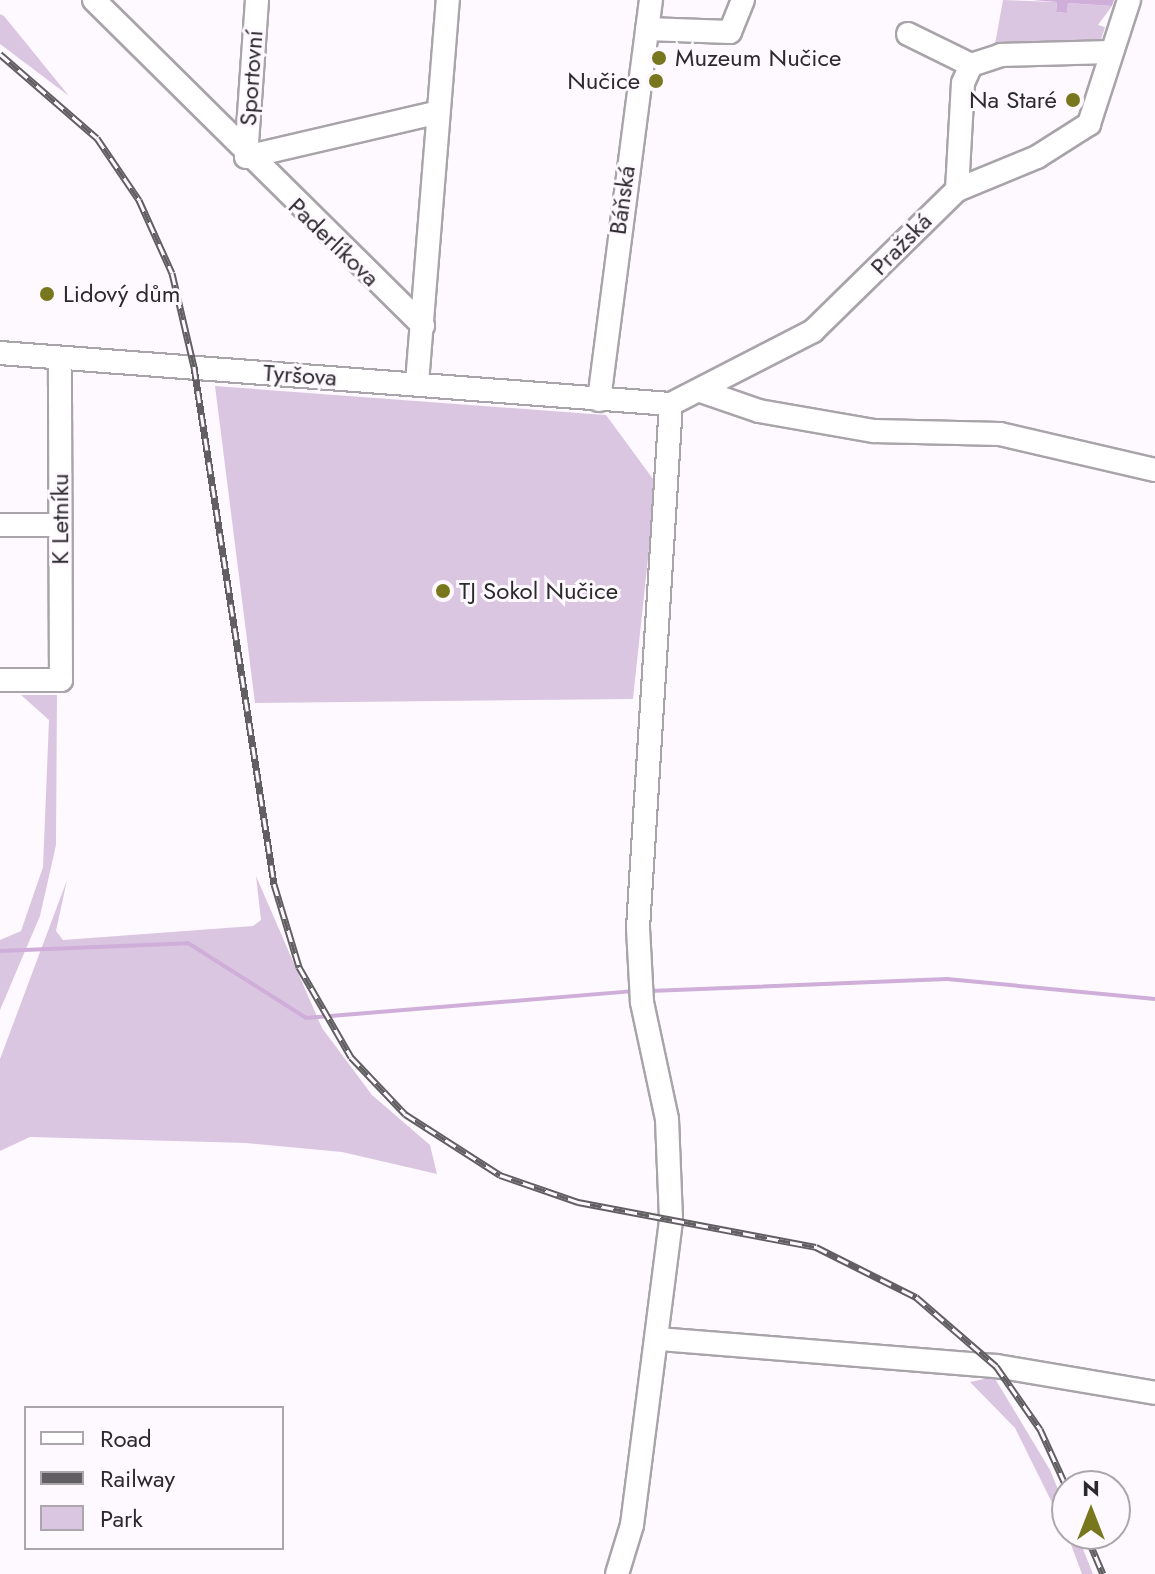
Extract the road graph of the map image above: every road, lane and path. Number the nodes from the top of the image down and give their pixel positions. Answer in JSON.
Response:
{"nodes":[{"id":1,"x":94,"y":0,"type":"edge"},
{"id":2,"x":257,"y":0,"type":"edge"},
{"id":3,"x":448,"y":0,"type":"edge"},
{"id":4,"x":651,"y":0,"type":"edge"},
{"id":5,"x":743,"y":0,"type":"edge"},
{"id":6,"x":1129,"y":0,"type":"edge"},
{"id":7,"x":647,"y":29,"type":"junction"},
{"id":8,"x":908,"y":34,"type":"dead end"},
{"id":9,"x":1110,"y":52,"type":"junction"},
{"id":10,"x":971,"y":65,"type":"junction"},
{"id":11,"x":435,"y":113,"type":"junction"},
{"id":12,"x":246,"y":157,"type":"junction"},
{"id":13,"x":957,"y":190,"type":"junction"},
{"id":14,"x":423,"y":326,"type":"junction"},
{"id":15,"x":0,"y":353,"type":"edge"},
{"id":16,"x":60,"y":358,"type":"junction"},
{"id":17,"x":417,"y":383,"type":"junction"},
{"id":18,"x":701,"y":391,"type":"junction"},
{"id":19,"x":599,"y":400,"type":"junction"},
{"id":20,"x":671,"y":404,"type":"junction"},
{"id":21,"x":1155,"y":470,"type":"edge"},
{"id":22,"x":0,"y":525,"type":"edge"},
{"id":23,"x":59,"y":525,"type":"junction"},
{"id":24,"x":0,"y":680,"type":"edge"},
{"id":25,"x":659,"y":1339,"type":"junction"},
{"id":26,"x":1155,"y":1393,"type":"edge"},
{"id":27,"x":617,"y":1574,"type":"edge"}],
"edges":[{"from":1,"to":12,"type":"street","name":"Paderlíkova"},
{"from":2,"to":12,"type":"street","name":"Sportovní"},
{"from":3,"to":11,"type":"street"},
{"from":4,"to":7,"type":"street","name":"Báňská"},
{"from":5,"to":7,"type":"street"},
{"from":6,"to":9,"type":"street","name":"Pražská"},
{"from":7,"to":19,"type":"street","name":"Báňská"},
{"from":8,"to":10,"type":"street"},
{"from":9,"to":10,"type":"street"},
{"from":9,"to":13,"type":"street","name":"Pražská"},
{"from":10,"to":13,"type":"street"},
{"from":11,"to":12,"type":"street"},
{"from":11,"to":14,"type":"street"},
{"from":12,"to":14,"type":"street","name":"Paderlíkova"},
{"from":13,"to":18,"type":"street","name":"Pražská"},
{"from":14,"to":17,"type":"street"},
{"from":15,"to":16,"type":"street","name":"Tyršova"},
{"from":16,"to":17,"type":"street","name":"Tyršova"},
{"from":16,"to":23,"type":"street","name":"K Letníku"},
{"from":17,"to":19,"type":"street","name":"Tyršova"},
{"from":18,"to":20,"type":"street","name":"Pražská"},
{"from":18,"to":21,"type":"street"},
{"from":19,"to":20,"type":"street","name":"Pražská"},
{"from":20,"to":25,"type":"street"},
{"from":22,"to":23,"type":"street"},
{"from":23,"to":24,"type":"street","name":"K Letníku"},
{"from":25,"to":26,"type":"street"},
{"from":25,"to":27,"type":"street"}]}
